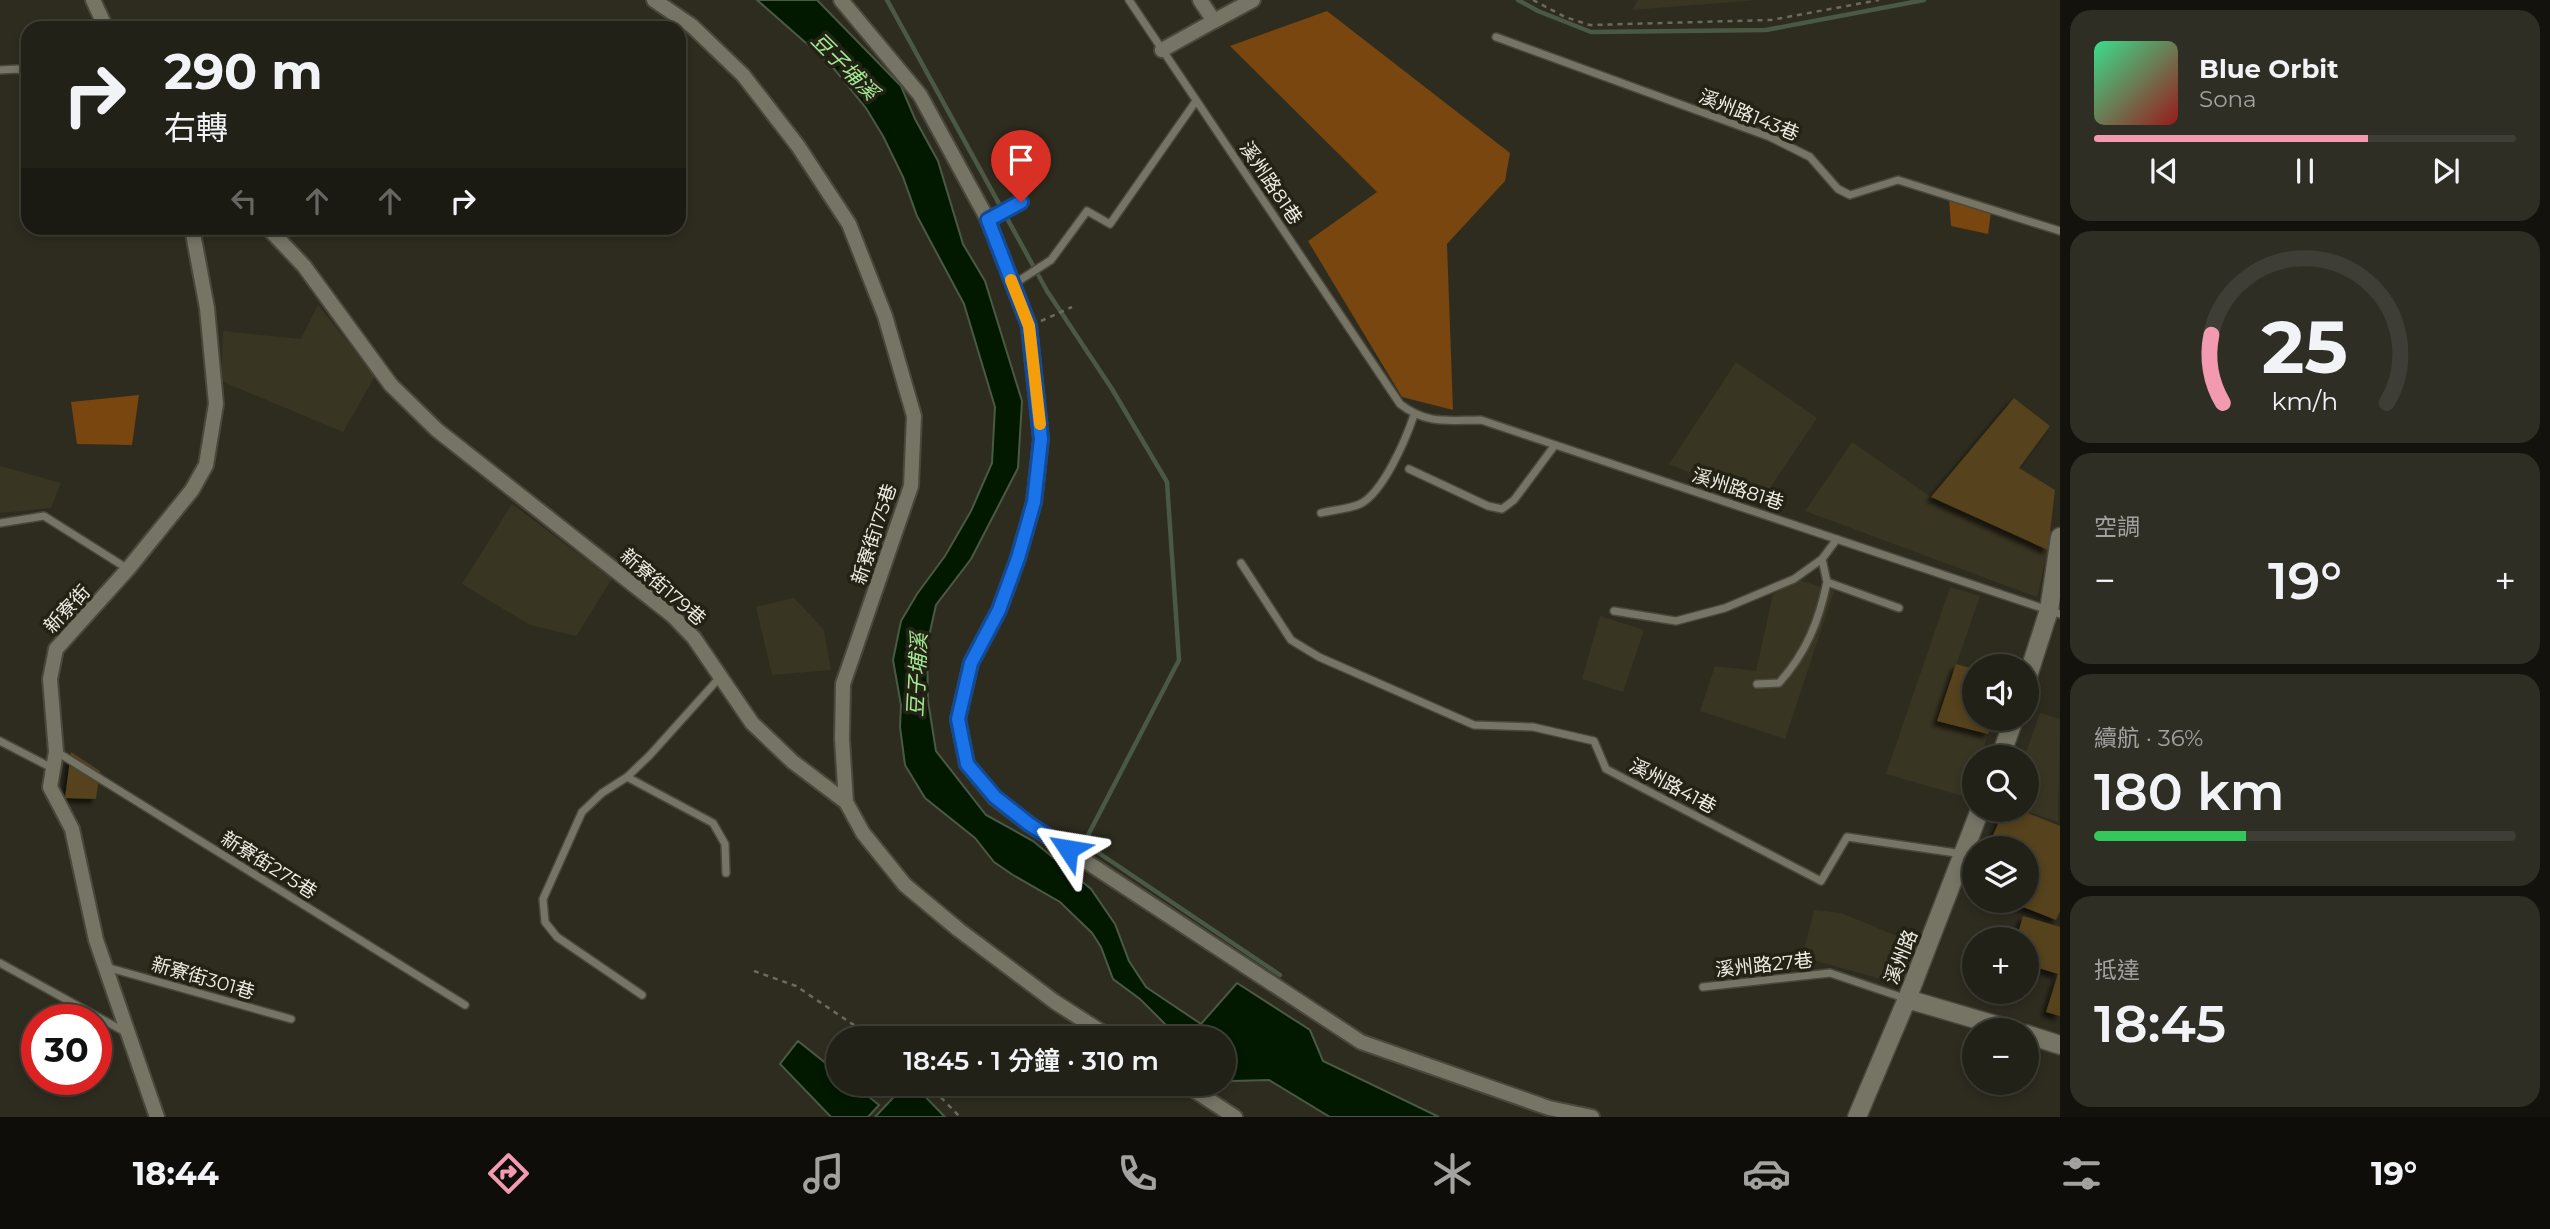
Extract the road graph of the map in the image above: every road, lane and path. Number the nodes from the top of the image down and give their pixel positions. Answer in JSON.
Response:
{"nodes":[{"id":1,"x":93,"y":0,"type":"edge"},
{"id":2,"x":654,"y":0,"type":"edge"},
{"id":3,"x":841,"y":0,"type":"edge"},
{"id":4,"x":1129,"y":0,"type":"edge"},
{"id":5,"x":1200,"y":0,"type":"edge"},
{"id":6,"x":1253,"y":0,"type":"edge"},
{"id":7,"x":1532,"y":0,"type":"edge"},
{"id":8,"x":1879,"y":0,"type":"edge"},
{"id":9,"x":103,"y":21,"type":"edge"},
{"id":10,"x":685,"y":21,"type":"edge"},
{"id":11,"x":1214,"y":21,"type":"junction"},
{"id":12,"x":686,"y":22,"type":"edge"},
{"id":13,"x":1496,"y":37,"type":"dead end"},
{"id":14,"x":1162,"y":50,"type":"junction"},
{"id":15,"x":0,"y":70,"type":"edge"},
{"id":16,"x":21,"y":70,"type":"edge"},
{"id":17,"x":1196,"y":101,"type":"junction"},
{"id":18,"x":1021,"y":202,"type":"dead end"},
{"id":19,"x":993,"y":217,"type":"junction"},
{"id":20,"x":2060,"y":231,"type":"edge"},
{"id":21,"x":193,"y":235,"type":"edge"},
{"id":22,"x":275,"y":235,"type":"edge"},
{"id":23,"x":1013,"y":285,"type":"junction"},
{"id":24,"x":1072,"y":307,"type":"dead end"},
{"id":25,"x":1055,"y":314,"type":"dead end"},
{"id":26,"x":1414,"y":415,"type":"junction"},
{"id":27,"x":1555,"y":445,"type":"junction"},
{"id":28,"x":1409,"y":468,"type":"dead end"},
{"id":29,"x":1321,"y":513,"type":"dead end"},
{"id":30,"x":0,"y":523,"type":"edge"},
{"id":31,"x":2060,"y":537,"type":"edge"},
{"id":32,"x":1837,"y":539,"type":"junction"},
{"id":33,"x":1822,"y":559,"type":"junction"},
{"id":34,"x":1241,"y":563,"type":"dead end"},
{"id":35,"x":2058,"y":564,"type":"edge"},
{"id":36,"x":128,"y":569,"type":"junction"},
{"id":37,"x":1827,"y":582,"type":"junction"},
{"id":38,"x":1899,"y":608,"type":"dead end"},
{"id":39,"x":1614,"y":611,"type":"dead end"},
{"id":40,"x":2055,"y":612,"type":"edge"},
{"id":41,"x":2038,"y":654,"type":"edge"},
{"id":42,"x":721,"y":675,"type":"junction"},
{"id":43,"x":1757,"y":684,"type":"dead end"},
{"id":44,"x":1,"y":743,"type":"edge"},
{"id":45,"x":56,"y":751,"type":"junction"},
{"id":46,"x":53,"y":768,"type":"junction"},
{"id":47,"x":627,"y":776,"type":"junction"},
{"id":48,"x":846,"y":802,"type":"junction"},
{"id":49,"x":1962,"y":855,"type":"edge"},
{"id":50,"x":1962,"y":858,"type":"edge"},
{"id":51,"x":726,"y":873,"type":"dead end"},
{"id":52,"x":0,"y":963,"type":"edge"},
{"id":53,"x":106,"y":967,"type":"junction"},
{"id":54,"x":754,"y":971,"type":"dead end"},
{"id":55,"x":1703,"y":987,"type":"dead end"},
{"id":56,"x":642,"y":995,"type":"dead end"},
{"id":57,"x":1907,"y":999,"type":"junction"},
{"id":58,"x":465,"y":1005,"type":"dead end"},
{"id":59,"x":1971,"y":1018,"type":"edge"},
{"id":60,"x":291,"y":1019,"type":"dead end"},
{"id":61,"x":855,"y":1026,"type":"edge"},
{"id":62,"x":1092,"y":1026,"type":"edge"},
{"id":63,"x":130,"y":1035,"type":"junction"},
{"id":64,"x":2039,"y":1038,"type":"edge"},
{"id":65,"x":2060,"y":1045,"type":"edge"},
{"id":66,"x":940,"y":1096,"type":"edge"},
{"id":67,"x":1203,"y":1096,"type":"edge"},
{"id":68,"x":157,"y":1117,"type":"edge"},
{"id":69,"x":960,"y":1117,"type":"edge"},
{"id":70,"x":1236,"y":1117,"type":"edge"},
{"id":71,"x":1591,"y":1117,"type":"edge"},
{"id":72,"x":1857,"y":1117,"type":"edge"}],
"edges":[{"from":1,"to":9,"type":"street"},
{"from":2,"to":10,"type":"street","name":"新寮街175巷"},
{"from":3,"to":19,"type":"street"},
{"from":4,"to":14,"type":"lane","name":"溪州路81巷"},
{"from":5,"to":11,"type":"street"},
{"from":6,"to":11,"type":"street"},
{"from":7,"to":8,"type":"path"},
{"from":11,"to":14,"type":"street"},
{"from":12,"to":48,"type":"street","name":"新寮街175巷"},
{"from":13,"to":20,"type":"lane","name":"溪州路143巷"},
{"from":14,"to":17,"type":"lane","name":"溪州路81巷"},
{"from":15,"to":16,"type":"lane"},
{"from":17,"to":23,"type":"lane"},
{"from":17,"to":26,"type":"lane","name":"溪州路81巷"},
{"from":18,"to":19,"type":"lane"},
{"from":19,"to":23,"type":"street"},
{"from":21,"to":36,"type":"street","name":"新寮街"},
{"from":22,"to":42,"type":"street","name":"新寮街179巷"},
{"from":23,"to":71,"type":"street"},
{"from":24,"to":25,"type":"path"},
{"from":26,"to":27,"type":"lane","name":"溪州路81巷"},
{"from":26,"to":29,"type":"lane"},
{"from":27,"to":28,"type":"lane"},
{"from":27,"to":32,"type":"lane","name":"溪州路81巷"},
{"from":30,"to":36,"type":"lane"},
{"from":31,"to":35,"type":"street"},
{"from":32,"to":33,"type":"lane"},
{"from":32,"to":40,"type":"lane","name":"溪州路81巷"},
{"from":33,"to":37,"type":"lane"},
{"from":33,"to":39,"type":"lane"},
{"from":34,"to":49,"type":"lane","name":"溪州路41巷"},
{"from":35,"to":40,"type":"street"},
{"from":36,"to":45,"type":"street","name":"新寮街"},
{"from":37,"to":38,"type":"lane"},
{"from":37,"to":43,"type":"lane"},
{"from":40,"to":41,"type":"street"},
{"from":42,"to":47,"type":"lane"},
{"from":42,"to":48,"type":"street","name":"新寮街179巷"},
{"from":44,"to":46,"type":"lane"},
{"from":45,"to":46,"type":"street","name":"新寮街"},
{"from":45,"to":58,"type":"lane","name":"新寮街275巷"},
{"from":46,"to":53,"type":"street","name":"新寮街"},
{"from":47,"to":51,"type":"lane"},
{"from":47,"to":56,"type":"lane"},
{"from":48,"to":62,"type":"street","name":"新寮街175巷"},
{"from":50,"to":57,"type":"street","name":"溪州路"},
{"from":52,"to":63,"type":"lane"},
{"from":53,"to":60,"type":"lane","name":"新寮街301巷"},
{"from":53,"to":63,"type":"street","name":"新寮街"},
{"from":54,"to":61,"type":"path"},
{"from":55,"to":57,"type":"lane","name":"溪州路27巷"},
{"from":57,"to":59,"type":"street"},
{"from":57,"to":72,"type":"street","name":"溪州路"},
{"from":63,"to":68,"type":"street","name":"新寮街"},
{"from":64,"to":65,"type":"street"},
{"from":66,"to":69,"type":"path"},
{"from":67,"to":70,"type":"street"}]}
